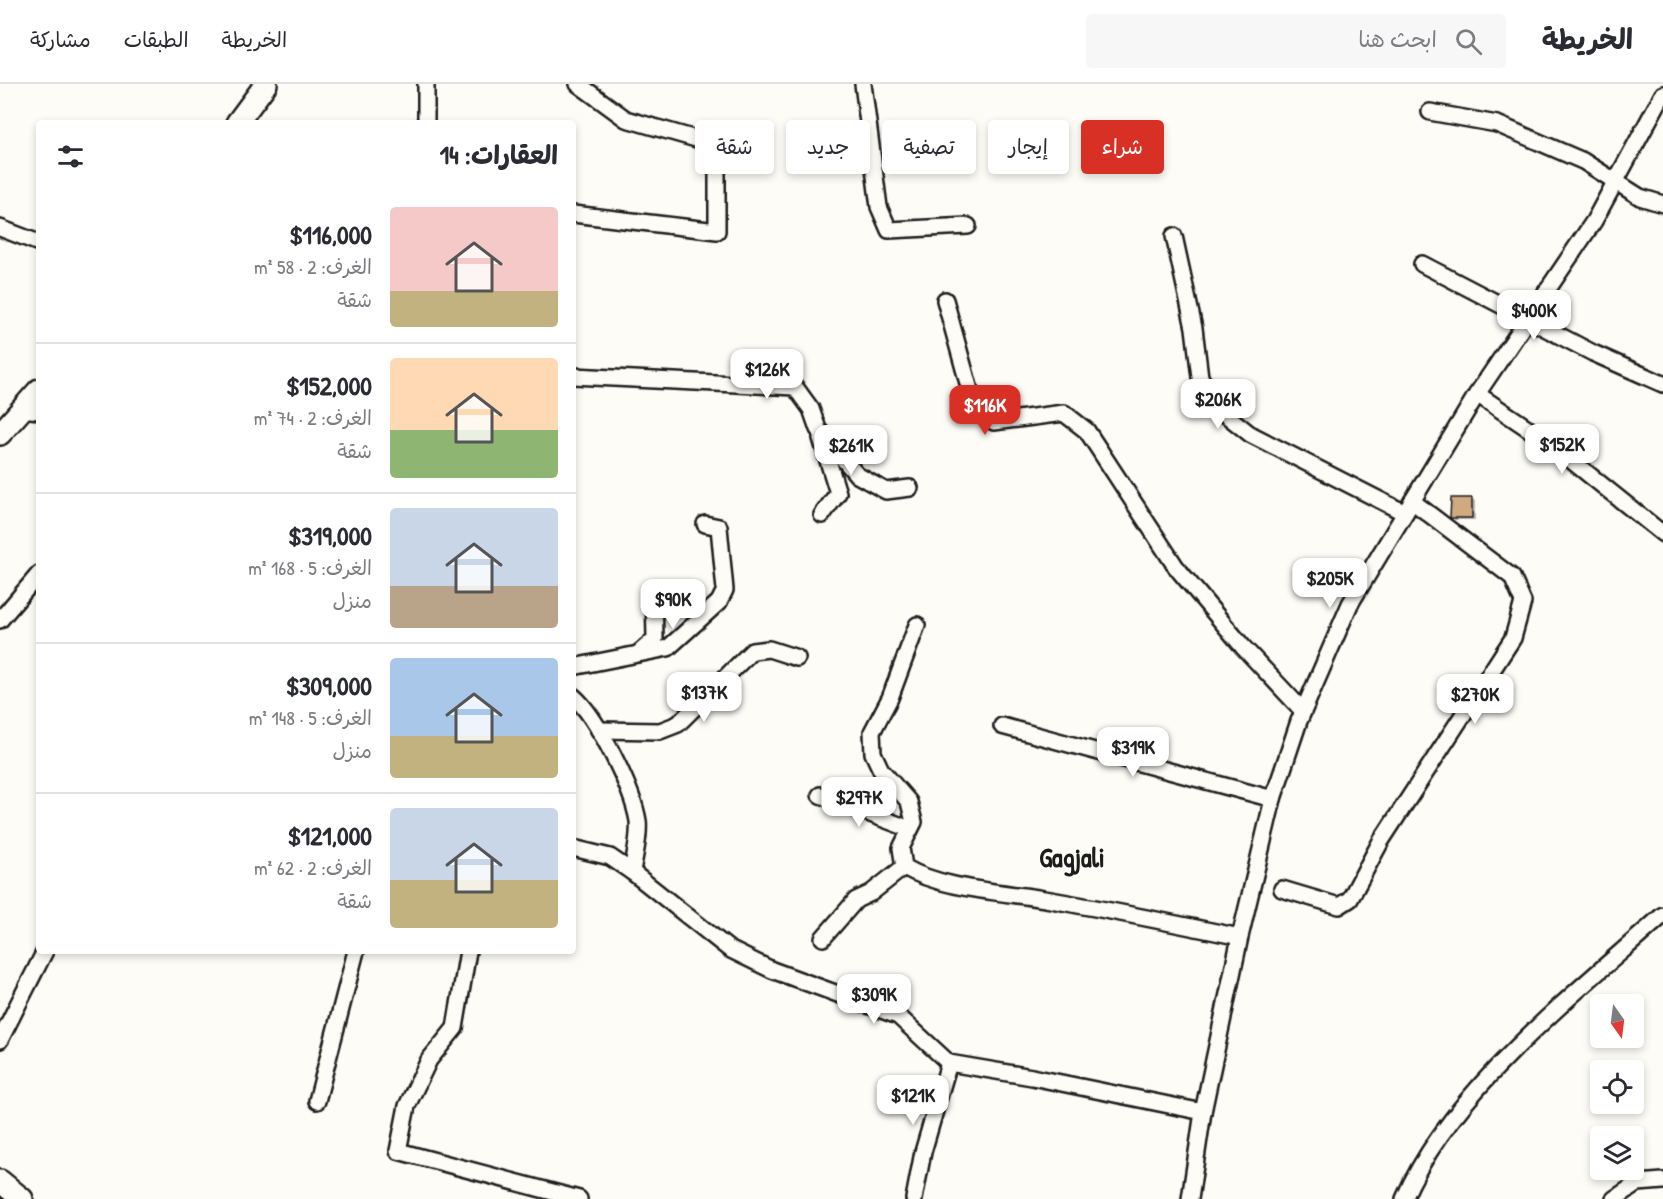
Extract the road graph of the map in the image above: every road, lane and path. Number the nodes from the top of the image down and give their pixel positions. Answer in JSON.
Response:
{"nodes":[{"id":1,"x":266,"y":84,"type":"edge"},
{"id":2,"x":426,"y":84,"type":"edge"},
{"id":3,"x":578,"y":84,"type":"edge"},
{"id":4,"x":863,"y":84,"type":"edge"},
{"id":5,"x":1663,"y":94,"type":"edge"},
{"id":6,"x":1430,"y":112,"type":"dead end"},
{"id":7,"x":239,"y":120,"type":"edge"},
{"id":8,"x":426,"y":120,"type":"edge"},
{"id":9,"x":1614,"y":183,"type":"junction"},
{"id":10,"x":1663,"y":204,"type":"edge"},
{"id":11,"x":576,"y":214,"type":"edge"},
{"id":12,"x":968,"y":226,"type":"dead end"},
{"id":13,"x":0,"y":228,"type":"edge"},
{"id":14,"x":1174,"y":236,"type":"dead end"},
{"id":15,"x":36,"y":242,"type":"edge"},
{"id":16,"x":1422,"y":264,"type":"dead end"},
{"id":17,"x":945,"y":300,"type":"dead end"},
{"id":18,"x":1528,"y":319,"type":"junction"},
{"id":19,"x":576,"y":376,"type":"edge"},
{"id":20,"x":1663,"y":384,"type":"edge"},
{"id":21,"x":1477,"y":394,"type":"junction"},
{"id":22,"x":31,"y":410,"type":"edge"},
{"id":23,"x":818,"y":429,"type":"junction"},
{"id":24,"x":0,"y":434,"type":"edge"},
{"id":25,"x":910,"y":488,"type":"dead end"},
{"id":26,"x":1409,"y":507,"type":"junction"},
{"id":27,"x":822,"y":515,"type":"dead end"},
{"id":28,"x":705,"y":524,"type":"dead end"},
{"id":29,"x":1663,"y":534,"type":"edge"},
{"id":30,"x":36,"y":578,"type":"edge"},
{"id":31,"x":654,"y":589,"type":"dead end"},
{"id":32,"x":0,"y":620,"type":"edge"},
{"id":33,"x":917,"y":625,"type":"dead end"},
{"id":34,"x":640,"y":652,"type":"junction"},
{"id":35,"x":797,"y":658,"type":"dead end"},
{"id":36,"x":576,"y":666,"type":"edge"},
{"id":37,"x":576,"y":700,"type":"edge"},
{"id":38,"x":1303,"y":711,"type":"junction"},
{"id":39,"x":1002,"y":726,"type":"dead end"},
{"id":40,"x":599,"y":730,"type":"junction"},
{"id":41,"x":820,"y":795,"type":"dead end"},
{"id":42,"x":1273,"y":799,"type":"junction"},
{"id":43,"x":910,"y":829,"type":"junction"},
{"id":44,"x":576,"y":849,"type":"edge"},
{"id":45,"x":904,"y":867,"type":"junction"},
{"id":46,"x":632,"y":872,"type":"junction"},
{"id":47,"x":1282,"y":889,"type":"dead end"},
{"id":48,"x":1663,"y":915,"type":"edge"},
{"id":49,"x":1240,"y":937,"type":"junction"},
{"id":50,"x":823,"y":938,"type":"dead end"},
{"id":51,"x":43,"y":954,"type":"edge"},
{"id":52,"x":355,"y":954,"type":"edge"},
{"id":53,"x":467,"y":954,"type":"edge"},
{"id":54,"x":0,"y":1040,"type":"edge"},
{"id":55,"x":949,"y":1063,"type":"junction"},
{"id":56,"x":317,"y":1101,"type":"dead end"},
{"id":57,"x":1203,"y":1112,"type":"junction"},
{"id":58,"x":0,"y":1180,"type":"edge"},
{"id":59,"x":1663,"y":1180,"type":"edge"},
{"id":60,"x":539,"y":1194,"type":"edge"},
{"id":61,"x":22,"y":1199,"type":"edge"},
{"id":62,"x":579,"y":1199,"type":"edge"},
{"id":63,"x":914,"y":1199,"type":"edge"},
{"id":64,"x":1190,"y":1199,"type":"edge"},
{"id":65,"x":1404,"y":1199,"type":"edge"},
{"id":66,"x":1614,"y":1199,"type":"edge"}],
"edges":[{"from":1,"to":7,"type":"street"},
{"from":2,"to":8,"type":"street"},
{"from":3,"to":11,"type":"street"},
{"from":4,"to":12,"type":"street"},
{"from":5,"to":9,"type":"street"},
{"from":6,"to":9,"type":"street"},
{"from":9,"to":10,"type":"street"},
{"from":9,"to":18,"type":"street"},
{"from":13,"to":15,"type":"street"},
{"from":14,"to":26,"type":"street"},
{"from":16,"to":18,"type":"street"},
{"from":17,"to":38,"type":"street"},
{"from":18,"to":20,"type":"street"},
{"from":18,"to":21,"type":"street"},
{"from":19,"to":23,"type":"street"},
{"from":21,"to":26,"type":"street"},
{"from":21,"to":29,"type":"street"},
{"from":22,"to":24,"type":"street"},
{"from":23,"to":25,"type":"street"},
{"from":23,"to":27,"type":"street"},
{"from":26,"to":38,"type":"street"},
{"from":26,"to":47,"type":"street"},
{"from":28,"to":34,"type":"street"},
{"from":30,"to":32,"type":"street"},
{"from":31,"to":34,"type":"street"},
{"from":33,"to":43,"type":"street"},
{"from":34,"to":36,"type":"street"},
{"from":35,"to":40,"type":"street"},
{"from":37,"to":40,"type":"street"},
{"from":38,"to":42,"type":"street"},
{"from":39,"to":42,"type":"street"},
{"from":40,"to":46,"type":"street"},
{"from":41,"to":43,"type":"street"},
{"from":42,"to":49,"type":"street"},
{"from":43,"to":45,"type":"street"},
{"from":44,"to":46,"type":"street"},
{"from":45,"to":49,"type":"street"},
{"from":45,"to":50,"type":"street"},
{"from":46,"to":55,"type":"street"},
{"from":48,"to":65,"type":"street"},
{"from":49,"to":57,"type":"street"},
{"from":51,"to":54,"type":"street"},
{"from":52,"to":56,"type":"street"},
{"from":53,"to":60,"type":"street"},
{"from":55,"to":57,"type":"street"},
{"from":55,"to":63,"type":"street"},
{"from":57,"to":64,"type":"street"},
{"from":58,"to":61,"type":"street"},
{"from":59,"to":66,"type":"street"},
{"from":60,"to":62,"type":"street"}]}
